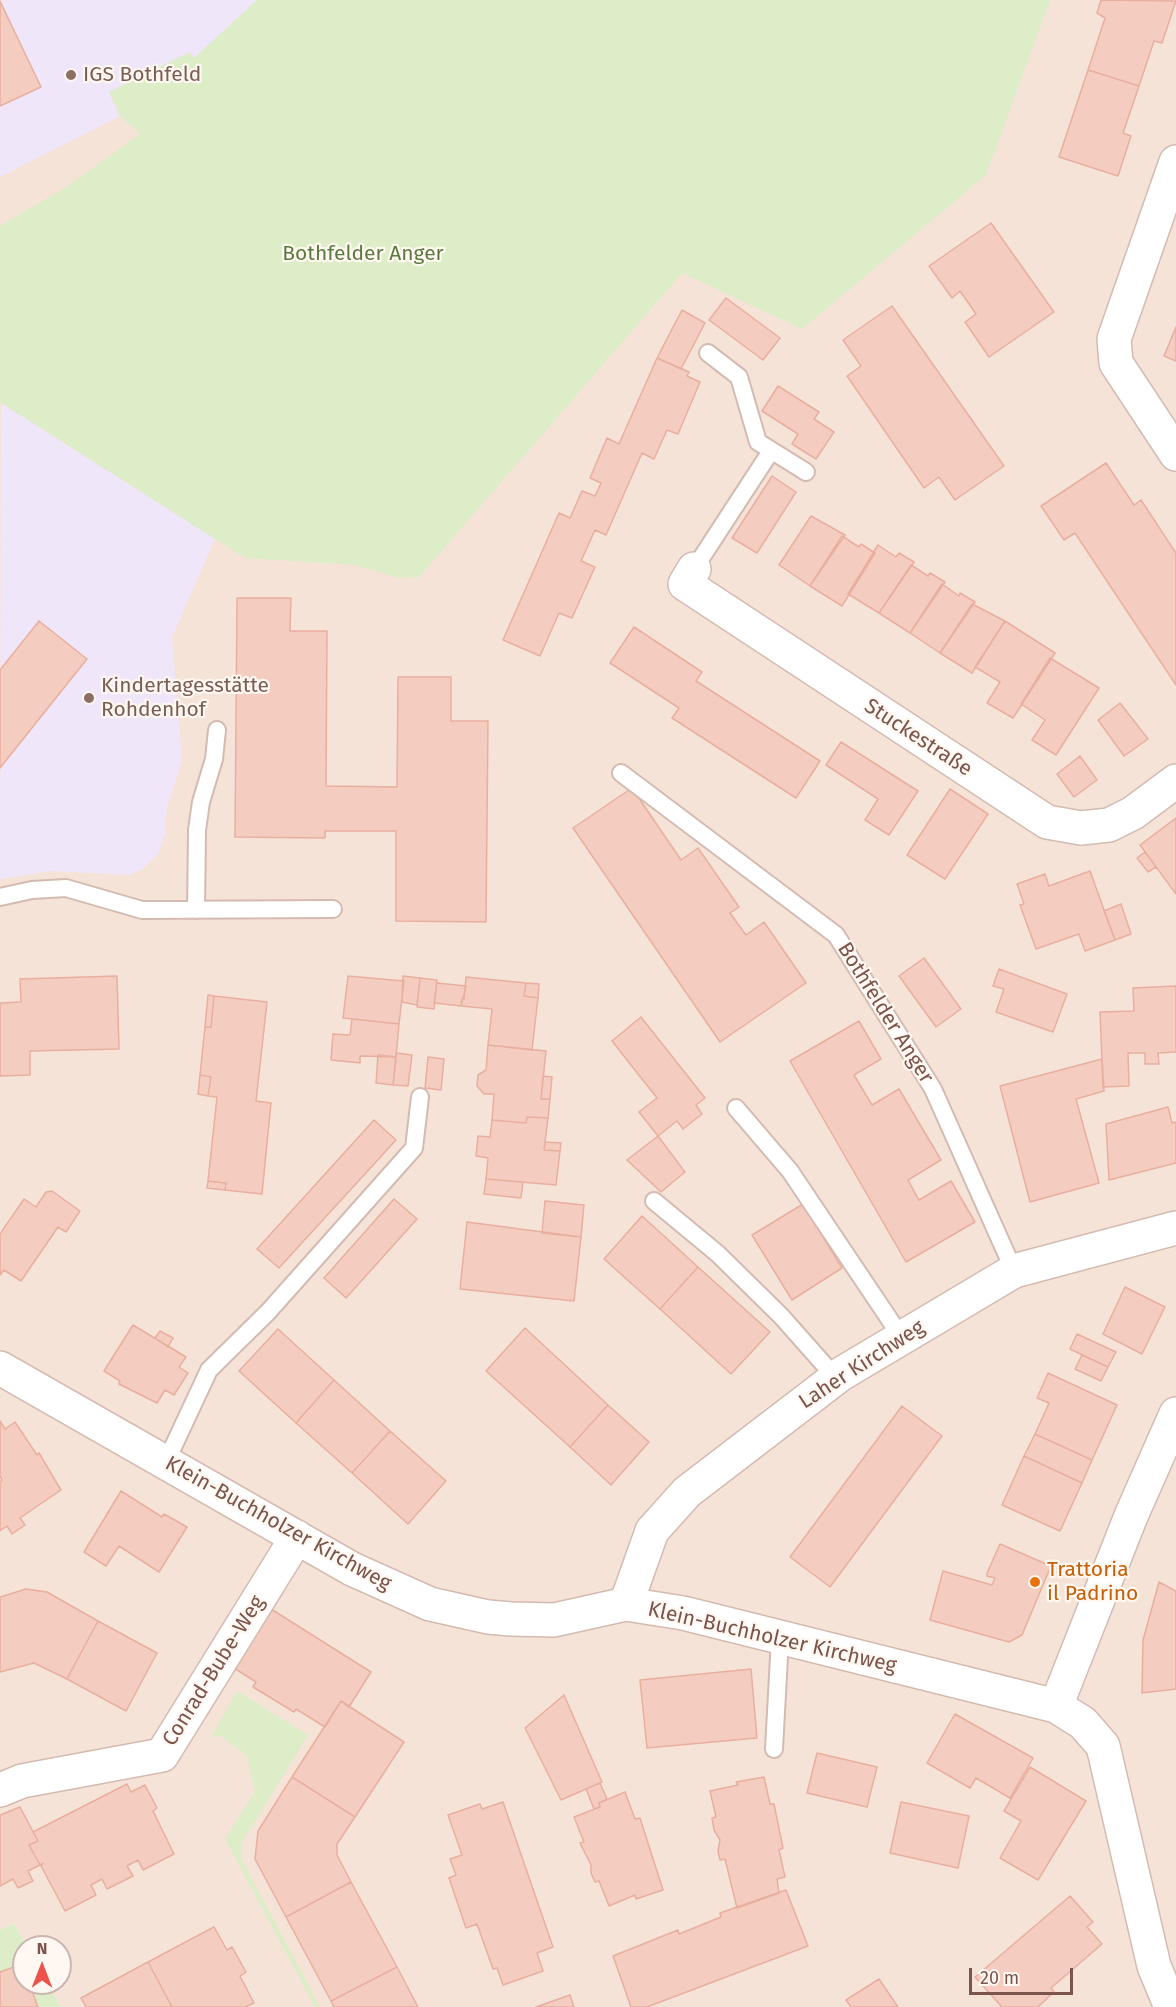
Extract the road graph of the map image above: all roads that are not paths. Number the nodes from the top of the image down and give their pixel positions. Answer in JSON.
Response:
{"nodes":[{"id":1,"x":1176,"y":162,"type":"edge"},
{"id":2,"x":708,"y":353,"type":"dead end"},
{"id":3,"x":771,"y":451,"type":"junction"},
{"id":4,"x":1176,"y":454,"type":"edge"},
{"id":5,"x":806,"y":472,"type":"dead end"},
{"id":6,"x":694,"y":569,"type":"joint"},
{"id":7,"x":217,"y":730,"type":"dead end"},
{"id":8,"x":621,"y":773,"type":"dead end"},
{"id":9,"x":1176,"y":781,"type":"edge"},
{"id":10,"x":0,"y":897,"type":"edge"},
{"id":11,"x":333,"y":909,"type":"dead end"},
{"id":12,"x":196,"y":910,"type":"junction"},
{"id":13,"x":420,"y":1097,"type":"dead end"},
{"id":14,"x":736,"y":1108,"type":"dead end"},
{"id":15,"x":654,"y":1201,"type":"dead end"},
{"id":16,"x":1176,"y":1227,"type":"edge"},
{"id":17,"x":1014,"y":1271,"type":"junction"},
{"id":18,"x":902,"y":1338,"type":"junction"},
{"id":19,"x":0,"y":1368,"type":"edge"},
{"id":20,"x":836,"y":1378,"type":"junction"},
{"id":21,"x":1176,"y":1414,"type":"edge"},
{"id":22,"x":166,"y":1462,"type":"junction"},
{"id":23,"x":297,"y":1537,"type":"junction"},
{"id":24,"x":626,"y":1605,"type":"junction"},
{"id":25,"x":780,"y":1638,"type":"junction"},
{"id":26,"x":1056,"y":1707,"type":"junction"},
{"id":27,"x":774,"y":1749,"type":"dead end"},
{"id":28,"x":0,"y":1790,"type":"edge"},
{"id":29,"x":1171,"y":2007,"type":"edge"}],
"edges":[{"from":1,"to":4,"type":"street"},
{"from":2,"to":3,"type":"lane"},
{"from":3,"to":5,"type":"lane"},
{"from":3,"to":6,"type":"lane"},
{"from":6,"to":9,"type":"street","name":"Stuckestraße"},
{"from":7,"to":12,"type":"lane"},
{"from":8,"to":17,"type":"lane","name":"Bothfelder Anger"},
{"from":10,"to":12,"type":"lane"},
{"from":11,"to":12,"type":"lane"},
{"from":13,"to":22,"type":"lane"},
{"from":14,"to":18,"type":"lane"},
{"from":15,"to":20,"type":"lane"},
{"from":16,"to":17,"type":"street","name":"Laher Kirchweg"},
{"from":17,"to":18,"type":"street","name":"Laher Kirchweg"},
{"from":18,"to":20,"type":"street","name":"Laher Kirchweg"},
{"from":19,"to":22,"type":"street","name":"Klein-Buchholzer Kirchweg"},
{"from":20,"to":24,"type":"street","name":"Laher Kirchweg"},
{"from":21,"to":26,"type":"street"},
{"from":22,"to":23,"type":"street","name":"Klein-Buchholzer Kirchweg"},
{"from":23,"to":24,"type":"street","name":"Klein-Buchholzer Kirchweg"},
{"from":23,"to":28,"type":"street","name":"Conrad-Bube-Weg"},
{"from":24,"to":25,"type":"street","name":"Klein-Buchholzer Kirchweg"},
{"from":25,"to":26,"type":"street","name":"Klein-Buchholzer Kirchweg"},
{"from":25,"to":27,"type":"lane"},
{"from":26,"to":29,"type":"street","name":"Klein-Buchholzer Kirchweg"}]}
